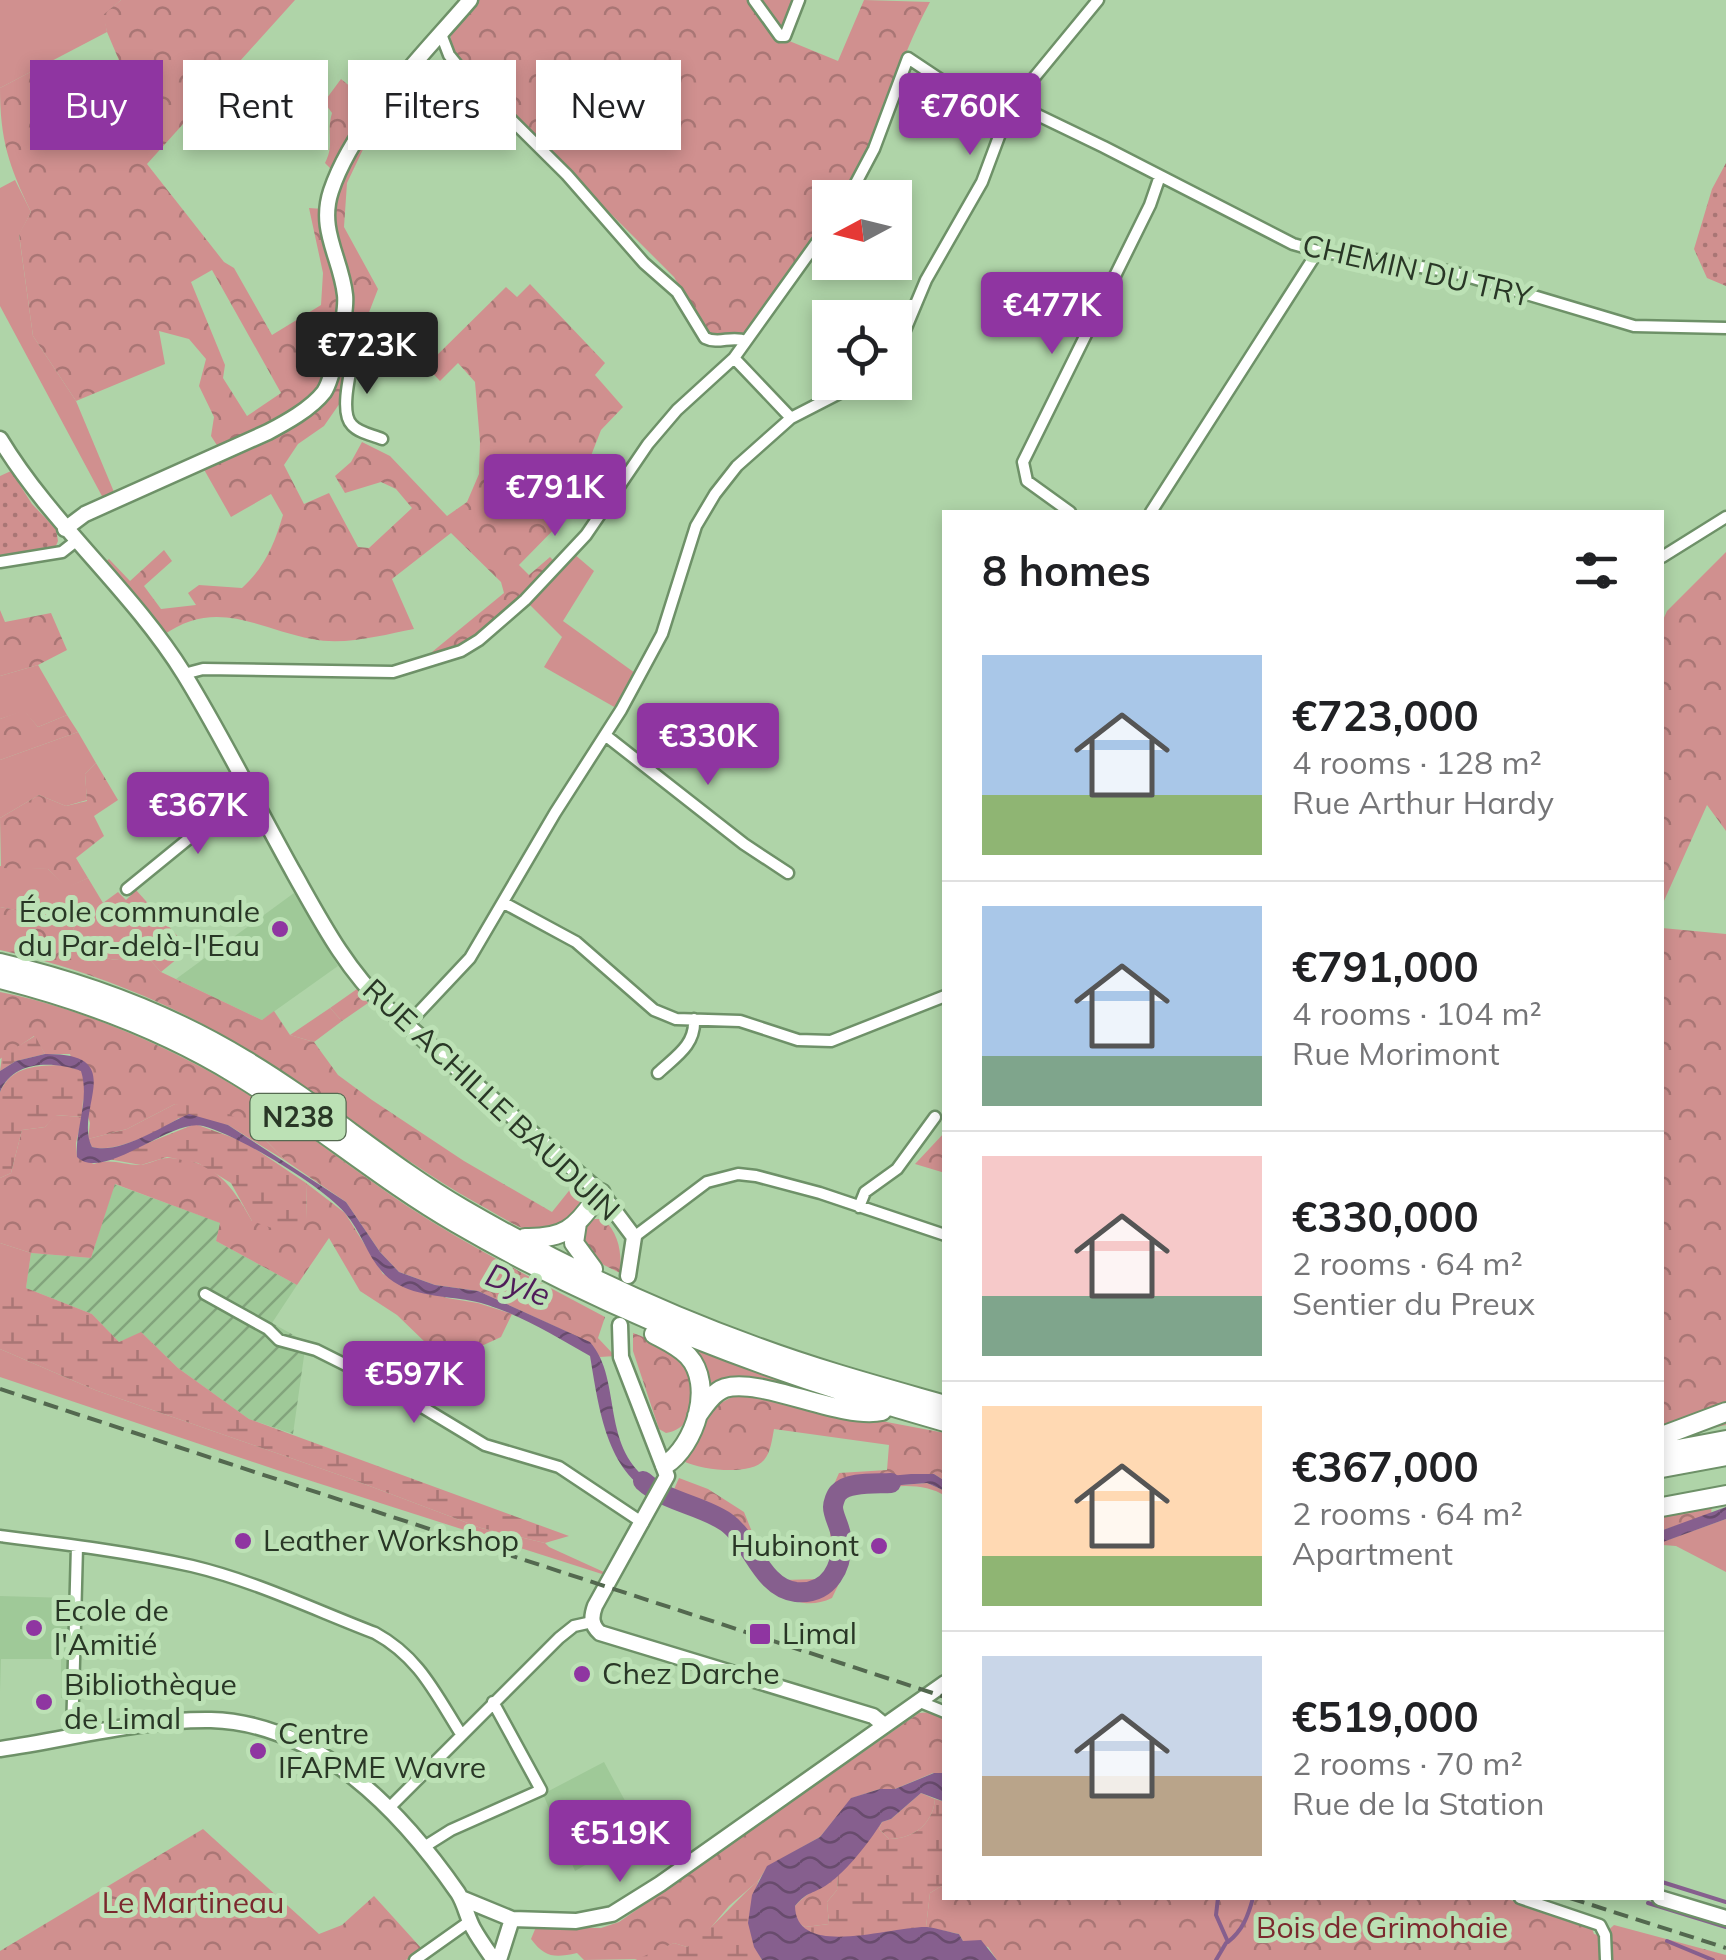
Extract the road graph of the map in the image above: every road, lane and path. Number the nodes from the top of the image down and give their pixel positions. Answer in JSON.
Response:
{"nodes":[{"id":1,"x":470,"y":0,"type":"edge"},
{"id":2,"x":754,"y":0,"type":"edge"},
{"id":3,"x":799,"y":0,"type":"edge"},
{"id":4,"x":1098,"y":0,"type":"edge"},
{"id":5,"x":441,"y":34,"type":"junction"},
{"id":6,"x":1010,"y":108,"type":"junction"},
{"id":7,"x":1160,"y":176,"type":"junction"},
{"id":8,"x":858,"y":180,"type":"edge"},
{"id":9,"x":812,"y":249,"type":"edge"},
{"id":10,"x":1318,"y":251,"type":"junction"},
{"id":11,"x":912,"y":313,"type":"edge"},
{"id":12,"x":343,"y":322,"type":"junction"},
{"id":13,"x":1726,"y":328,"type":"edge"},
{"id":14,"x":746,"y":341,"type":"junction"},
{"id":15,"x":734,"y":358,"type":"junction"},
{"id":16,"x":826,"y":400,"type":"edge"},
{"id":17,"x":791,"y":418,"type":"junction"},
{"id":18,"x":0,"y":439,"type":"edge"},
{"id":19,"x":382,"y":439,"type":"dead end"},
{"id":20,"x":1067,"y":510,"type":"edge"},
{"id":21,"x":1152,"y":510,"type":"edge"},
{"id":22,"x":1726,"y":518,"type":"edge"},
{"id":23,"x":70,"y":535,"type":"junction"},
{"id":24,"x":1664,"y":556,"type":"edge"},
{"id":25,"x":0,"y":562,"type":"edge"},
{"id":26,"x":184,"y":674,"type":"junction"},
{"id":27,"x":606,"y":735,"type":"junction"},
{"id":28,"x":250,"y":796,"type":"junction"},
{"id":29,"x":788,"y":872,"type":"dead end"},
{"id":30,"x":126,"y":889,"type":"dead end"},
{"id":31,"x":504,"y":903,"type":"junction"},
{"id":32,"x":0,"y":963,"type":"edge"},
{"id":33,"x":0,"y":979,"type":"edge"},
{"id":34,"x":942,"y":997,"type":"edge"},
{"id":35,"x":694,"y":1020,"type":"junction"},
{"id":36,"x":407,"y":1025,"type":"junction"},
{"id":37,"x":658,"y":1073,"type":"dead end"},
{"id":38,"x":935,"y":1117,"type":"dead end"},
{"id":39,"x":600,"y":1193,"type":"junction"},
{"id":40,"x":859,"y":1207,"type":"junction"},
{"id":41,"x":577,"y":1222,"type":"junction"},
{"id":42,"x":942,"y":1234,"type":"edge"},
{"id":43,"x":634,"y":1237,"type":"junction"},
{"id":44,"x":515,"y":1238,"type":"junction"},
{"id":45,"x":628,"y":1276,"type":"dead end"},
{"id":46,"x":608,"y":1283,"type":"junction"},
{"id":47,"x":205,"y":1294,"type":"dead end"},
{"id":48,"x":638,"y":1316,"type":"junction"},
{"id":49,"x":620,"y":1325,"type":"dead end"},
{"id":50,"x":942,"y":1405,"type":"edge"},
{"id":51,"x":892,"y":1407,"type":"junction"},
{"id":52,"x":1726,"y":1412,"type":"edge"},
{"id":53,"x":697,"y":1416,"type":"junction"},
{"id":54,"x":942,"y":1421,"type":"edge"},
{"id":55,"x":1664,"y":1435,"type":"edge"},
{"id":56,"x":1726,"y":1440,"type":"edge"},
{"id":57,"x":1664,"y":1452,"type":"edge"},
{"id":58,"x":1726,"y":1456,"type":"edge"},
{"id":59,"x":664,"y":1465,"type":"junction"},
{"id":60,"x":1664,"y":1468,"type":"edge"},
{"id":61,"x":1726,"y":1495,"type":"edge"},
{"id":62,"x":1664,"y":1507,"type":"edge"},
{"id":63,"x":643,"y":1523,"type":"junction"},
{"id":64,"x":0,"y":1536,"type":"edge"},
{"id":65,"x":77,"y":1546,"type":"junction"},
{"id":66,"x":592,"y":1622,"type":"junction"},
{"id":67,"x":942,"y":1684,"type":"edge"},
{"id":68,"x":918,"y":1701,"type":"junction"},
{"id":69,"x":492,"y":1702,"type":"junction"},
{"id":70,"x":942,"y":1711,"type":"edge"},
{"id":71,"x":884,"y":1725,"type":"junction"},
{"id":72,"x":461,"y":1734,"type":"junction"},
{"id":73,"x":72,"y":1736,"type":"junction"},
{"id":74,"x":0,"y":1748,"type":"edge"},
{"id":75,"x":390,"y":1807,"type":"junction"},
{"id":76,"x":424,"y":1848,"type":"junction"},
{"id":77,"x":461,"y":1898,"type":"junction"},
{"id":78,"x":1664,"y":1899,"type":"edge"},
{"id":79,"x":1526,"y":1900,"type":"edge"},
{"id":80,"x":1726,"y":1918,"type":"edge"},
{"id":81,"x":470,"y":1920,"type":"junction"},
{"id":82,"x":512,"y":1920,"type":"junction"},
{"id":83,"x":415,"y":1960,"type":"edge"},
{"id":84,"x":497,"y":1960,"type":"edge"},
{"id":85,"x":1606,"y":1960,"type":"edge"}],
"edges":[{"from":1,"to":5,"type":"street"},
{"from":2,"to":3,"type":"street"},
{"from":4,"to":6,"type":"street"},
{"from":5,"to":12,"type":"street"},
{"from":5,"to":14,"type":"street"},
{"from":6,"to":7,"type":"street","name":"CHEMIN DU TRY"},
{"from":6,"to":8,"type":"street","name":"CHEMIN DU TRY"},
{"from":6,"to":11,"type":"street"},
{"from":7,"to":10,"type":"street","name":"CHEMIN DU TRY"},
{"from":7,"to":20,"type":"street"},
{"from":9,"to":14,"type":"street"},
{"from":10,"to":13,"type":"street","name":"CHEMIN DU TRY"},
{"from":10,"to":21,"type":"street"},
{"from":12,"to":19,"type":"street"},
{"from":12,"to":23,"type":"street"},
{"from":14,"to":15,"type":"street"},
{"from":15,"to":17,"type":"street"},
{"from":15,"to":26,"type":"street"},
{"from":16,"to":17,"type":"street"},
{"from":17,"to":27,"type":"street"},
{"from":18,"to":23,"type":"street","name":"RUE ACHILLE BAUDUIN"},
{"from":22,"to":24,"type":"street"},
{"from":23,"to":25,"type":"street"},
{"from":23,"to":26,"type":"street","name":"RUE ACHILLE BAUDUIN"},
{"from":26,"to":28,"type":"street","name":"RUE ACHILLE BAUDUIN"},
{"from":27,"to":29,"type":"street"},
{"from":27,"to":31,"type":"street"},
{"from":28,"to":30,"type":"street"},
{"from":28,"to":36,"type":"street","name":"RUE ACHILLE BAUDUIN"},
{"from":31,"to":35,"type":"street"},
{"from":31,"to":36,"type":"street"},
{"from":32,"to":44,"type":"highway","number":"N238"},
{"from":33,"to":48,"type":"highway","number":"N238"},
{"from":34,"to":35,"type":"street"},
{"from":35,"to":37,"type":"street"},
{"from":36,"to":39,"type":"street","name":"RUE ACHILLE BAUDUIN"},
{"from":38,"to":40,"type":"street"},
{"from":39,"to":41,"type":"highway"},
{"from":39,"to":43,"type":"street","name":"RUE ACHILLE BAUDUIN"},
{"from":40,"to":42,"type":"street"},
{"from":40,"to":43,"type":"street"},
{"from":41,"to":44,"type":"highway"},
{"from":41,"to":46,"type":"highway"},
{"from":43,"to":45,"type":"street","name":"RUE ACHILLE BAUDUIN"},
{"from":44,"to":46,"type":"highway","number":"N238"},
{"from":46,"to":50,"type":"highway","number":"N238"},
{"from":47,"to":63,"type":"street"},
{"from":48,"to":51,"type":"highway","number":"N238"},
{"from":48,"to":53,"type":"highway"},
{"from":49,"to":59,"type":"street"},
{"from":51,"to":53,"type":"highway"},
{"from":51,"to":54,"type":"highway","number":"N238"},
{"from":52,"to":55,"type":"highway"},
{"from":53,"to":59,"type":"highway"},
{"from":56,"to":57,"type":"highway"},
{"from":58,"to":60,"type":"highway"},
{"from":59,"to":63,"type":"street"},
{"from":61,"to":62,"type":"highway"},
{"from":63,"to":66,"type":"street"},
{"from":64,"to":65,"type":"street"},
{"from":65,"to":72,"type":"street"},
{"from":65,"to":73,"type":"street"},
{"from":66,"to":69,"type":"street"},
{"from":66,"to":71,"type":"street"},
{"from":67,"to":68,"type":"street"},
{"from":68,"to":70,"type":"street"},
{"from":68,"to":71,"type":"street"},
{"from":69,"to":72,"type":"street"},
{"from":69,"to":76,"type":"street"},
{"from":71,"to":82,"type":"street"},
{"from":72,"to":75,"type":"street"},
{"from":73,"to":74,"type":"street"},
{"from":73,"to":75,"type":"street"},
{"from":75,"to":76,"type":"street"},
{"from":76,"to":77,"type":"street"},
{"from":77,"to":81,"type":"street"},
{"from":77,"to":82,"type":"street"},
{"from":78,"to":80,"type":"street"},
{"from":79,"to":85,"type":"street"},
{"from":81,"to":83,"type":"street"},
{"from":81,"to":84,"type":"street"},
{"from":82,"to":84,"type":"street"}]}
